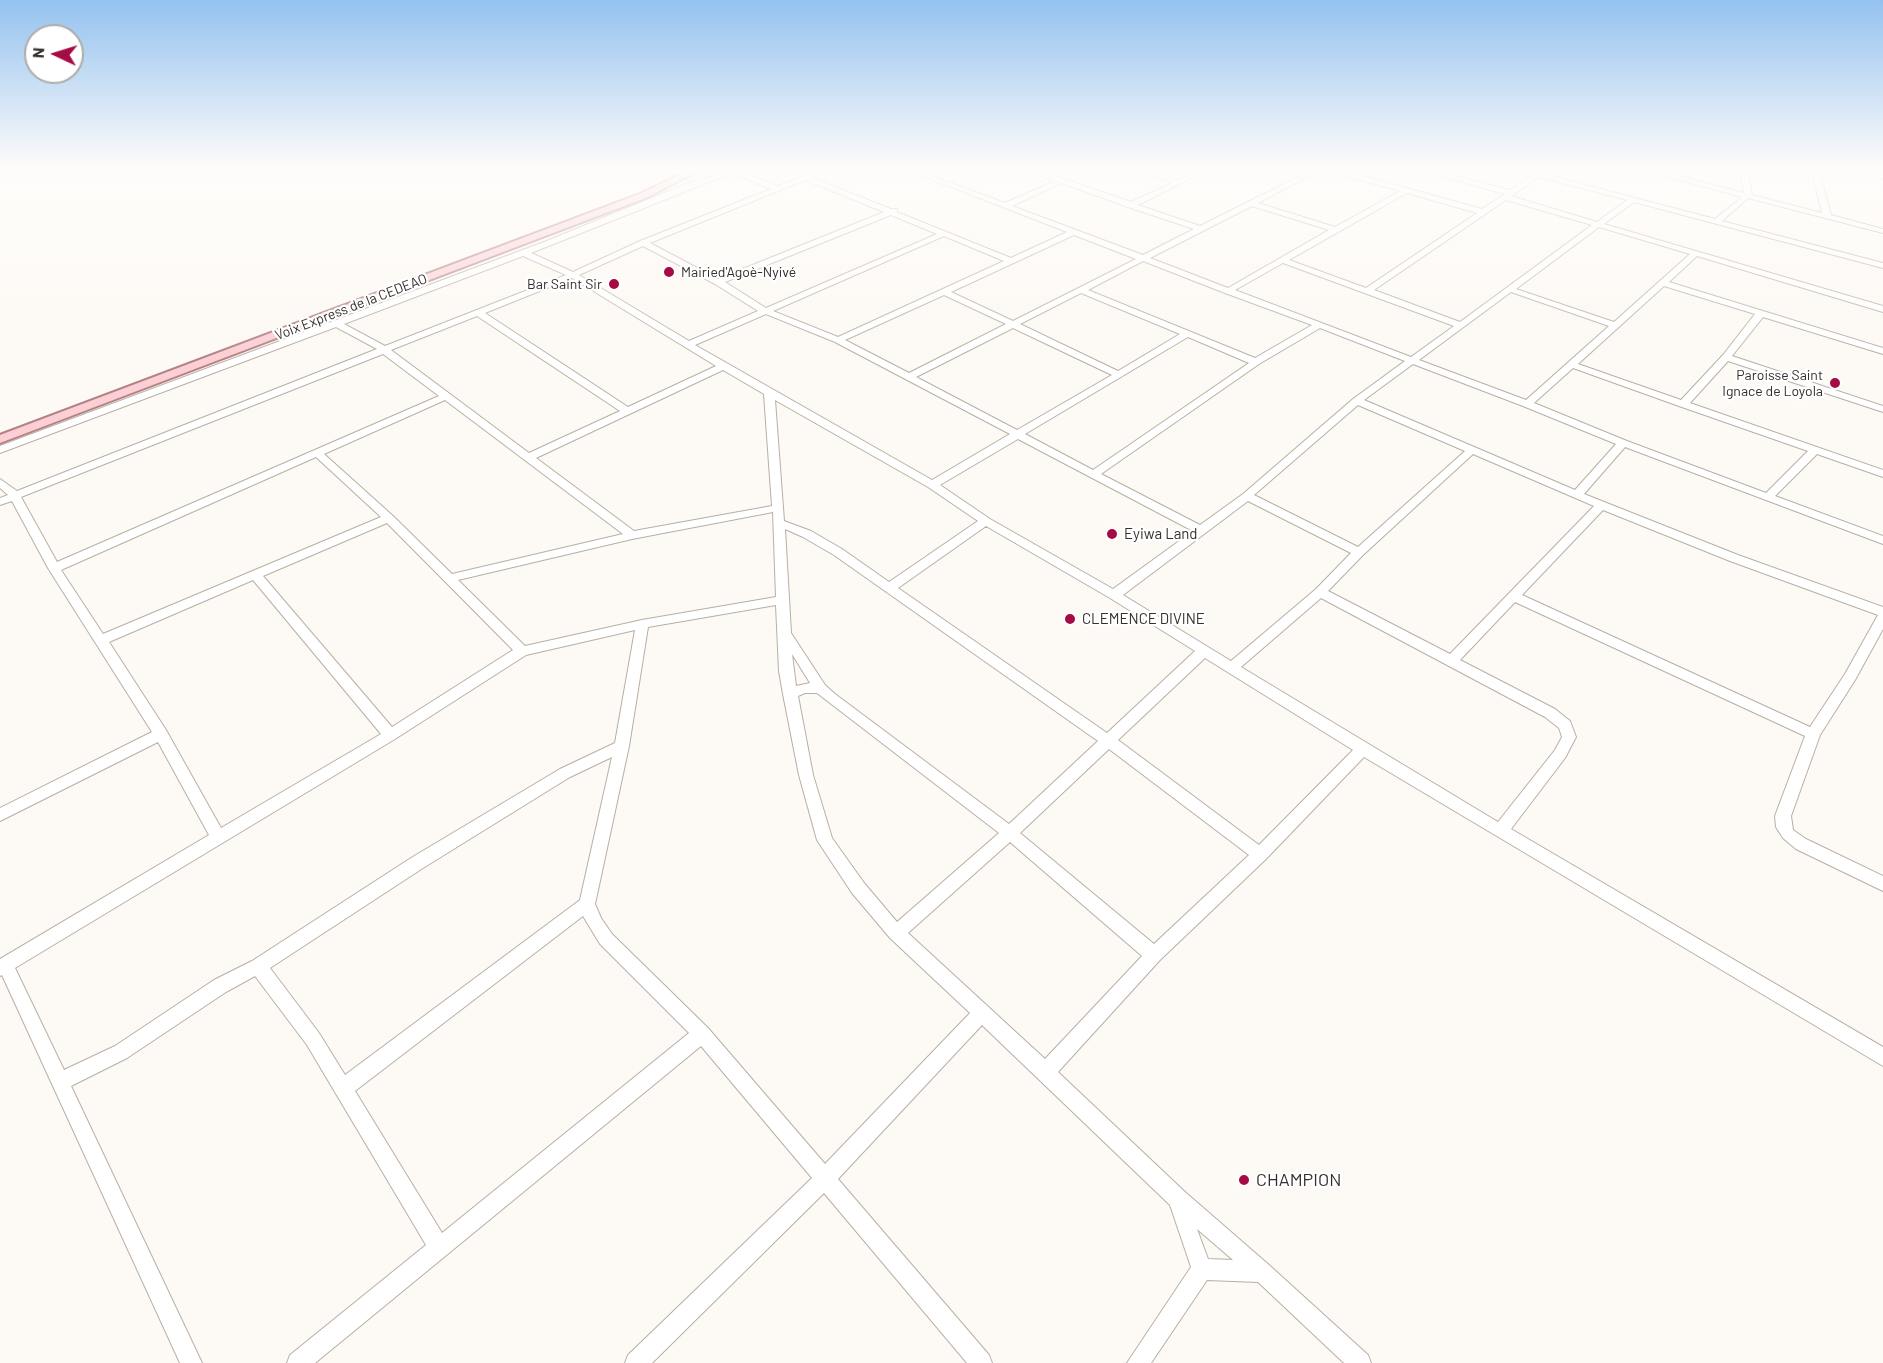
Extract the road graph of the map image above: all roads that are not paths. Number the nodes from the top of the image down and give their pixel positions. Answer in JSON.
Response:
{"nodes":[{"id":1,"x":546,"y":232,"type":"edge"},
{"id":2,"x":576,"y":232,"type":"edge"},
{"id":3,"x":671,"y":232,"type":"edge"},
{"id":4,"x":845,"y":232,"type":"edge"},
{"id":5,"x":945,"y":232,"type":"joint"},
{"id":6,"x":1074,"y":232,"type":"joint"},
{"id":7,"x":1197,"y":232,"type":"edge"},
{"id":8,"x":1333,"y":232,"type":"edge"},
{"id":9,"x":1454,"y":232,"type":"edge"},
{"id":10,"x":1587,"y":232,"type":"edge"},
{"id":11,"x":1622,"y":232,"type":"edge"},
{"id":12,"x":1756,"y":232,"type":"edge"},
{"id":13,"x":643,"y":243,"type":"junction"},
{"id":14,"x":524,"y":253,"type":"junction"},
{"id":15,"x":1695,"y":254,"type":"junction"},
{"id":16,"x":1144,"y":258,"type":"junction"},
{"id":17,"x":1281,"y":260,"type":"junction"},
{"id":18,"x":1012,"y":261,"type":"junction"},
{"id":19,"x":1883,"y":266,"type":"edge"},
{"id":20,"x":436,"y":272,"type":"junction"},
{"id":21,"x":573,"y":275,"type":"junction"},
{"id":22,"x":718,"y":282,"type":"junction"},
{"id":23,"x":1664,"y":283,"type":"junction"},
{"id":24,"x":1509,"y":289,"type":"junction"},
{"id":25,"x":1081,"y":290,"type":"junction"},
{"id":26,"x":1228,"y":291,"type":"junction"},
{"id":27,"x":1367,"y":291,"type":"junction"},
{"id":28,"x":945,"y":292,"type":"junction"},
{"id":29,"x":1883,"y":309,"type":"edge"},
{"id":30,"x":764,"y":310,"type":"junction"},
{"id":31,"x":477,"y":312,"type":"junction"},
{"id":32,"x":1761,"y":313,"type":"junction"},
{"id":33,"x":336,"y":323,"type":"junction"},
{"id":34,"x":1015,"y":324,"type":"junction"},
{"id":35,"x":1319,"y":325,"type":"junction"},
{"id":36,"x":1461,"y":325,"type":"junction"},
{"id":37,"x":1615,"y":325,"type":"junction"},
{"id":38,"x":1186,"y":334,"type":"junction"},
{"id":39,"x":838,"y":340,"type":"junction"},
{"id":40,"x":688,"y":345,"type":"junction"},
{"id":41,"x":383,"y":349,"type":"junction"},
{"id":42,"x":1883,"y":351,"type":"edge"},
{"id":43,"x":1726,"y":357,"type":"junction"},
{"id":44,"x":1410,"y":361,"type":"junction"},
{"id":45,"x":1256,"y":362,"type":"junction"},
{"id":46,"x":1573,"y":364,"type":"junction"},
{"id":47,"x":723,"y":366,"type":"junction"},
{"id":48,"x":1118,"y":374,"type":"junction"},
{"id":49,"x":909,"y":376,"type":"junction"},
{"id":50,"x":769,"y":391,"type":"junction"},
{"id":51,"x":447,"y":396,"type":"junction"},
{"id":52,"x":1357,"y":400,"type":"junction"},
{"id":53,"x":1683,"y":404,"type":"junction"},
{"id":54,"x":1527,"y":405,"type":"junction"},
{"id":55,"x":1883,"y":410,"type":"edge"},
{"id":56,"x":627,"y":411,"type":"junction"},
{"id":57,"x":0,"y":429,"type":"edge"},
{"id":58,"x":1018,"y":434,"type":"junction"},
{"id":59,"x":0,"y":438,"type":"edge"},
{"id":60,"x":1623,"y":443,"type":"junction"},
{"id":61,"x":0,"y":450,"type":"edge"},
{"id":62,"x":1815,"y":450,"type":"junction"},
{"id":63,"x":1471,"y":451,"type":"junction"},
{"id":64,"x":316,"y":453,"type":"junction"},
{"id":65,"x":529,"y":457,"type":"junction"},
{"id":66,"x":1094,"y":474,"type":"junction"},
{"id":67,"x":1883,"y":474,"type":"edge"},
{"id":68,"x":0,"y":482,"type":"edge"},
{"id":69,"x":932,"y":485,"type":"junction"},
{"id":70,"x":1577,"y":495,"type":"junction"},
{"id":71,"x":15,"y":496,"type":"junction"},
{"id":72,"x":1247,"y":496,"type":"junction"},
{"id":73,"x":1768,"y":497,"type":"junction"},
{"id":74,"x":0,"y":502,"type":"edge"},
{"id":75,"x":1601,"y":505,"type":"junction"},
{"id":76,"x":779,"y":516,"type":"junction"},
{"id":77,"x":389,"y":519,"type":"junction"},
{"id":78,"x":986,"y":521,"type":"junction"},
{"id":79,"x":1202,"y":531,"type":"junction"},
{"id":80,"x":632,"y":535,"type":"junction"},
{"id":81,"x":1883,"y":540,"type":"edge"},
{"id":82,"x":1359,"y":552,"type":"junction"},
{"id":83,"x":54,"y":568,"type":"junction"},
{"id":84,"x":256,"y":576,"type":"junction"},
{"id":85,"x":450,"y":578,"type":"junction"},
{"id":86,"x":889,"y":588,"type":"junction"},
{"id":87,"x":1320,"y":592,"type":"junction"},
{"id":88,"x":1114,"y":595,"type":"junction"},
{"id":89,"x":1514,"y":596,"type":"junction"},
{"id":90,"x":782,"y":600,"type":"junction"},
{"id":91,"x":1883,"y":612,"type":"edge"},
{"id":92,"x":1883,"y":618,"type":"edge"},
{"id":93,"x":642,"y":624,"type":"junction"},
{"id":94,"x":786,"y":634,"type":"junction"},
{"id":95,"x":102,"y":640,"type":"junction"},
{"id":96,"x":1205,"y":650,"type":"junction"},
{"id":97,"x":522,"y":651,"type":"junction"},
{"id":98,"x":1451,"y":661,"type":"junction"},
{"id":99,"x":1233,"y":667,"type":"junction"},
{"id":100,"x":820,"y":688,"type":"junction"},
{"id":101,"x":790,"y":693,"type":"junction"},
{"id":102,"x":161,"y":734,"type":"junction"},
{"id":103,"x":1813,"y":734,"type":"junction"},
{"id":104,"x":390,"y":735,"type":"junction"},
{"id":105,"x":1107,"y":740,"type":"junction"},
{"id":106,"x":622,"y":746,"type":"junction"},
{"id":107,"x":1363,"y":749,"type":"junction"},
{"id":108,"x":0,"y":815,"type":"edge"},
{"id":109,"x":1500,"y":831,"type":"junction"},
{"id":110,"x":1011,"y":833,"type":"junction"},
{"id":111,"x":218,"y":838,"type":"junction"},
{"id":112,"x":1260,"y":854,"type":"junction"},
{"id":113,"x":1883,"y":884,"type":"edge"},
{"id":114,"x":587,"y":904,"type":"junction"},
{"id":115,"x":896,"y":933,"type":"junction"},
{"id":116,"x":1154,"y":955,"type":"junction"},
{"id":117,"x":258,"y":966,"type":"junction"},
{"id":118,"x":3,"y":967,"type":"edge"},
{"id":119,"x":982,"y":1013,"type":"junction"},
{"id":120,"x":702,"y":1034,"type":"junction"},
{"id":121,"x":1883,"y":1057,"type":"edge"},
{"id":122,"x":1045,"y":1072,"type":"junction"},
{"id":123,"x":60,"y":1082,"type":"junction"},
{"id":124,"x":343,"y":1088,"type":"junction"},
{"id":125,"x":825,"y":1179,"type":"junction"},
{"id":126,"x":1178,"y":1199,"type":"junction"},
{"id":127,"x":439,"y":1247,"type":"junction"},
{"id":128,"x":1202,"y":1269,"type":"junction"},
{"id":129,"x":1262,"y":1272,"type":"junction"},
{"id":130,"x":191,"y":1363,"type":"edge"},
{"id":131,"x":298,"y":1363,"type":"edge"},
{"id":132,"x":636,"y":1363,"type":"edge"},
{"id":133,"x":981,"y":1363,"type":"edge"},
{"id":134,"x":1138,"y":1363,"type":"edge"},
{"id":135,"x":1360,"y":1363,"type":"edge"}],
"edges":[{"from":1,"to":20,"type":"main road","name":"Voix Express de la CEDEAO"},
{"from":2,"to":14,"type":"street"},
{"from":3,"to":13,"type":"street"},
{"from":4,"to":22,"type":"street"},
{"from":5,"to":18,"type":"street"},
{"from":5,"to":30,"type":"street"},
{"from":6,"to":16,"type":"street"},
{"from":6,"to":18,"type":"street"},
{"from":7,"to":16,"type":"street"},
{"from":8,"to":17,"type":"street"},
{"from":9,"to":27,"type":"street"},
{"from":10,"to":24,"type":"street"},
{"from":11,"to":15,"type":"street"},
{"from":12,"to":19,"type":"street"},
{"from":13,"to":21,"type":"street"},
{"from":13,"to":22,"type":"street"},
{"from":14,"to":21,"type":"street"},
{"from":14,"to":33,"type":"street"},
{"from":15,"to":23,"type":"street"},
{"from":15,"to":29,"type":"street"},
{"from":16,"to":25,"type":"street"},
{"from":16,"to":26,"type":"street"},
{"from":17,"to":26,"type":"street"},
{"from":17,"to":27,"type":"street"},
{"from":18,"to":28,"type":"street"},
{"from":20,"to":57,"type":"main road"},
{"from":20,"to":59,"type":"main road","name":"Voix Express de la CEDEAO"},
{"from":21,"to":31,"type":"street"},
{"from":21,"to":40,"type":"street"},
{"from":22,"to":30,"type":"street"},
{"from":23,"to":32,"type":"street"},
{"from":23,"to":37,"type":"street"},
{"from":24,"to":36,"type":"street"},
{"from":24,"to":37,"type":"street"},
{"from":25,"to":34,"type":"street"},
{"from":25,"to":38,"type":"street"},
{"from":26,"to":35,"type":"street"},
{"from":27,"to":36,"type":"street"},
{"from":28,"to":34,"type":"street"},
{"from":28,"to":39,"type":"street"},
{"from":30,"to":39,"type":"street"},
{"from":30,"to":40,"type":"street"},
{"from":31,"to":41,"type":"street"},
{"from":31,"to":56,"type":"street"},
{"from":32,"to":42,"type":"street"},
{"from":32,"to":43,"type":"street"},
{"from":33,"to":41,"type":"street"},
{"from":33,"to":61,"type":"street"},
{"from":34,"to":48,"type":"street"},
{"from":34,"to":49,"type":"street"},
{"from":35,"to":44,"type":"street"},
{"from":35,"to":45,"type":"street"},
{"from":36,"to":44,"type":"street"},
{"from":37,"to":46,"type":"street"},
{"from":38,"to":45,"type":"street"},
{"from":38,"to":48,"type":"street"},
{"from":39,"to":49,"type":"street"},
{"from":40,"to":47,"type":"street"},
{"from":41,"to":51,"type":"street"},
{"from":41,"to":71,"type":"street"},
{"from":43,"to":53,"type":"street"},
{"from":43,"to":55,"type":"street"},
{"from":44,"to":52,"type":"street"},
{"from":44,"to":54,"type":"street"},
{"from":45,"to":66,"type":"street"},
{"from":46,"to":53,"type":"street"},
{"from":46,"to":54,"type":"street"},
{"from":47,"to":50,"type":"street"},
{"from":47,"to":56,"type":"street"},
{"from":48,"to":58,"type":"street"},
{"from":49,"to":58,"type":"street"},
{"from":50,"to":69,"type":"street"},
{"from":50,"to":76,"type":"street"},
{"from":51,"to":64,"type":"street"},
{"from":51,"to":65,"type":"street"},
{"from":52,"to":63,"type":"street"},
{"from":52,"to":72,"type":"street"},
{"from":53,"to":62,"type":"street"},
{"from":54,"to":60,"type":"street"},
{"from":56,"to":65,"type":"street"},
{"from":58,"to":66,"type":"street"},
{"from":58,"to":69,"type":"street"},
{"from":60,"to":70,"type":"street"},
{"from":60,"to":73,"type":"street"},
{"from":62,"to":67,"type":"street"},
{"from":62,"to":73,"type":"street"},
{"from":63,"to":70,"type":"street"},
{"from":63,"to":82,"type":"street"},
{"from":64,"to":77,"type":"street"},
{"from":64,"to":83,"type":"street"},
{"from":65,"to":80,"type":"street"},
{"from":66,"to":79,"type":"street"},
{"from":68,"to":71,"type":"street"},
{"from":69,"to":78,"type":"street"},
{"from":70,"to":75,"type":"street"},
{"from":71,"to":74,"type":"street"},
{"from":71,"to":83,"type":"street"},
{"from":72,"to":79,"type":"street"},
{"from":72,"to":82,"type":"street"},
{"from":73,"to":81,"type":"street"},
{"from":75,"to":89,"type":"street"},
{"from":75,"to":91,"type":"street"},
{"from":76,"to":80,"type":"street"},
{"from":76,"to":86,"type":"street"},
{"from":76,"to":90,"type":"street"},
{"from":77,"to":84,"type":"street"},
{"from":77,"to":85,"type":"street"},
{"from":78,"to":86,"type":"street"},
{"from":78,"to":88,"type":"street"},
{"from":79,"to":88,"type":"street"},
{"from":80,"to":85,"type":"street"},
{"from":82,"to":87,"type":"street"},
{"from":83,"to":95,"type":"street"},
{"from":84,"to":95,"type":"street"},
{"from":84,"to":104,"type":"street"},
{"from":85,"to":97,"type":"street"},
{"from":86,"to":105,"type":"street"},
{"from":87,"to":98,"type":"street"},
{"from":87,"to":99,"type":"street"},
{"from":88,"to":96,"type":"street"},
{"from":89,"to":98,"type":"street"},
{"from":89,"to":103,"type":"street"},
{"from":90,"to":93,"type":"street"},
{"from":90,"to":94,"type":"street"},
{"from":92,"to":103,"type":"street"},
{"from":93,"to":97,"type":"street"},
{"from":93,"to":106,"type":"street"},
{"from":94,"to":100,"type":"street"},
{"from":94,"to":101,"type":"street"},
{"from":95,"to":102,"type":"street"},
{"from":96,"to":99,"type":"street"},
{"from":96,"to":105,"type":"street"},
{"from":97,"to":104,"type":"street"},
{"from":98,"to":109,"type":"street"},
{"from":99,"to":107,"type":"street"},
{"from":100,"to":101,"type":"street"},
{"from":100,"to":110,"type":"street"},
{"from":101,"to":115,"type":"street"},
{"from":102,"to":108,"type":"street"},
{"from":102,"to":111,"type":"street"},
{"from":103,"to":113,"type":"street"},
{"from":104,"to":111,"type":"street"},
{"from":105,"to":110,"type":"street"},
{"from":105,"to":112,"type":"street"},
{"from":106,"to":114,"type":"street"},
{"from":106,"to":117,"type":"street"},
{"from":107,"to":109,"type":"street"},
{"from":107,"to":112,"type":"street"},
{"from":109,"to":121,"type":"street"},
{"from":110,"to":115,"type":"street"},
{"from":110,"to":116,"type":"street"},
{"from":111,"to":118,"type":"street"},
{"from":112,"to":116,"type":"street"},
{"from":114,"to":120,"type":"street"},
{"from":114,"to":124,"type":"street"},
{"from":115,"to":119,"type":"street"},
{"from":116,"to":122,"type":"street"},
{"from":117,"to":123,"type":"street"},
{"from":117,"to":124,"type":"street"},
{"from":118,"to":123,"type":"street"},
{"from":119,"to":122,"type":"street"},
{"from":119,"to":125,"type":"street"},
{"from":120,"to":125,"type":"street"},
{"from":120,"to":127,"type":"street"},
{"from":122,"to":126,"type":"street"},
{"from":123,"to":130,"type":"street"},
{"from":124,"to":127,"type":"street"},
{"from":125,"to":132,"type":"street"},
{"from":125,"to":133,"type":"street"},
{"from":126,"to":128,"type":"street"},
{"from":126,"to":129,"type":"street"},
{"from":127,"to":131,"type":"street"},
{"from":128,"to":129,"type":"street"},
{"from":128,"to":134,"type":"street"},
{"from":129,"to":135,"type":"street"}]}
